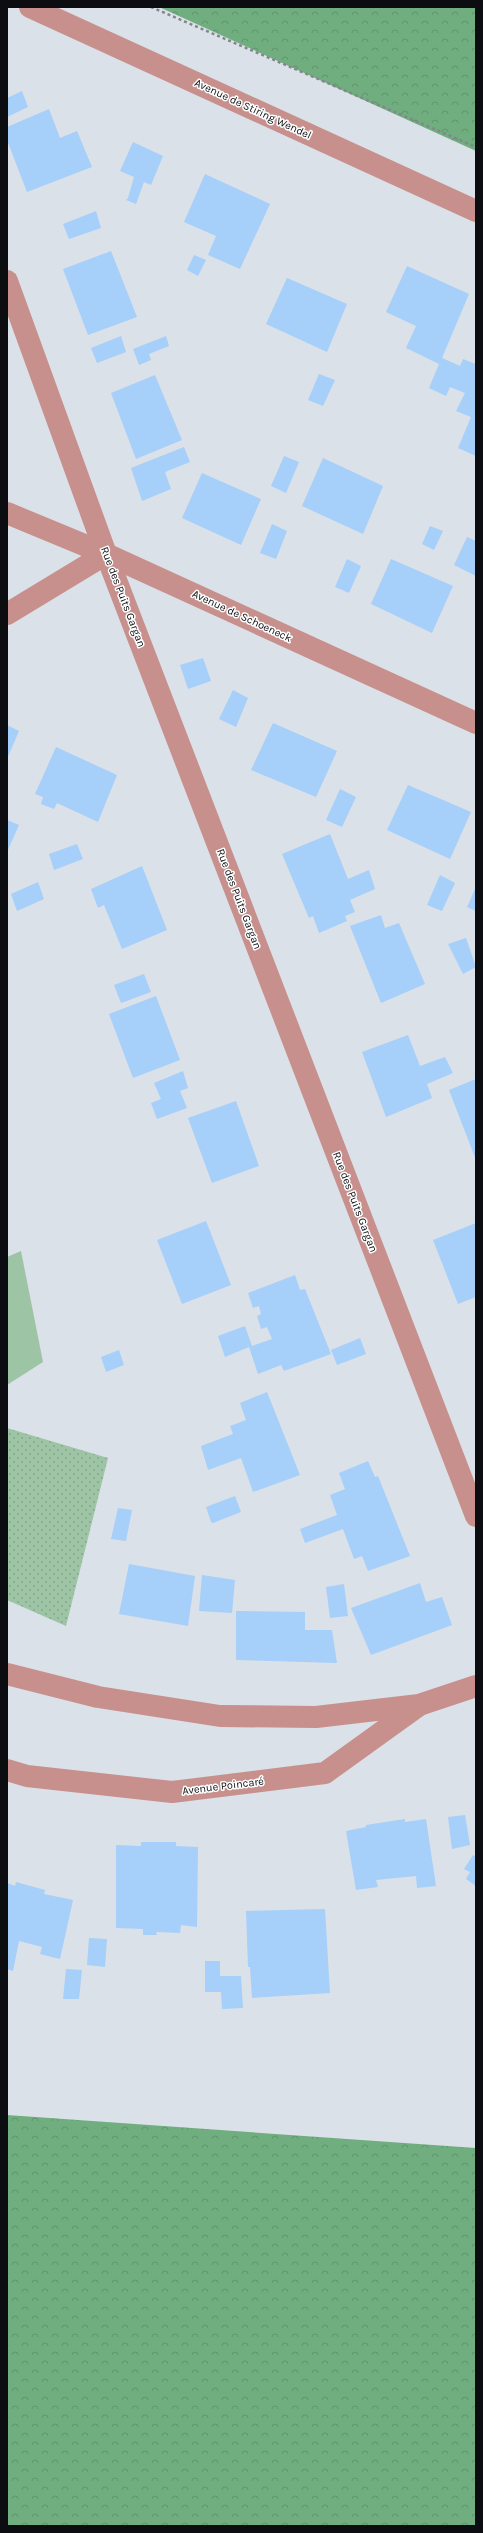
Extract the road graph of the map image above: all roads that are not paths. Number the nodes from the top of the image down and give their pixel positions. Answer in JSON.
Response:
{"nodes":[{"id":1,"x":30,"y":7,"type":"edge"},
{"id":2,"x":476,"y":210,"type":"edge"},
{"id":3,"x":7,"y":281,"type":"edge"},
{"id":4,"x":7,"y":513,"type":"edge"},
{"id":5,"x":106,"y":554,"type":"junction"},
{"id":6,"x":7,"y":614,"type":"edge"},
{"id":7,"x":476,"y":723,"type":"edge"},
{"id":8,"x":476,"y":1516,"type":"edge"},
{"id":9,"x":7,"y":1674,"type":"edge"},
{"id":10,"x":476,"y":1686,"type":"edge"},
{"id":11,"x":419,"y":1705,"type":"junction"},
{"id":12,"x":7,"y":1770,"type":"edge"}],
"edges":[{"from":1,"to":2,"type":"street","name":"Avenue de Stiring Wendel"},
{"from":3,"to":5,"type":"street","name":"Rue des Puits Gargan"},
{"from":4,"to":5,"type":"street","name":"Avenue de Schoeneck"},
{"from":5,"to":6,"type":"street"},
{"from":5,"to":7,"type":"street","name":"Avenue de Schoeneck"},
{"from":5,"to":8,"type":"street","name":"Rue des Puits Gargan"},
{"from":9,"to":11,"type":"street","name":"Avenue Poincaré"},
{"from":10,"to":11,"type":"street","name":"Avenue Poincaré"},
{"from":11,"to":12,"type":"street","name":"Avenue Poincaré"}]}
